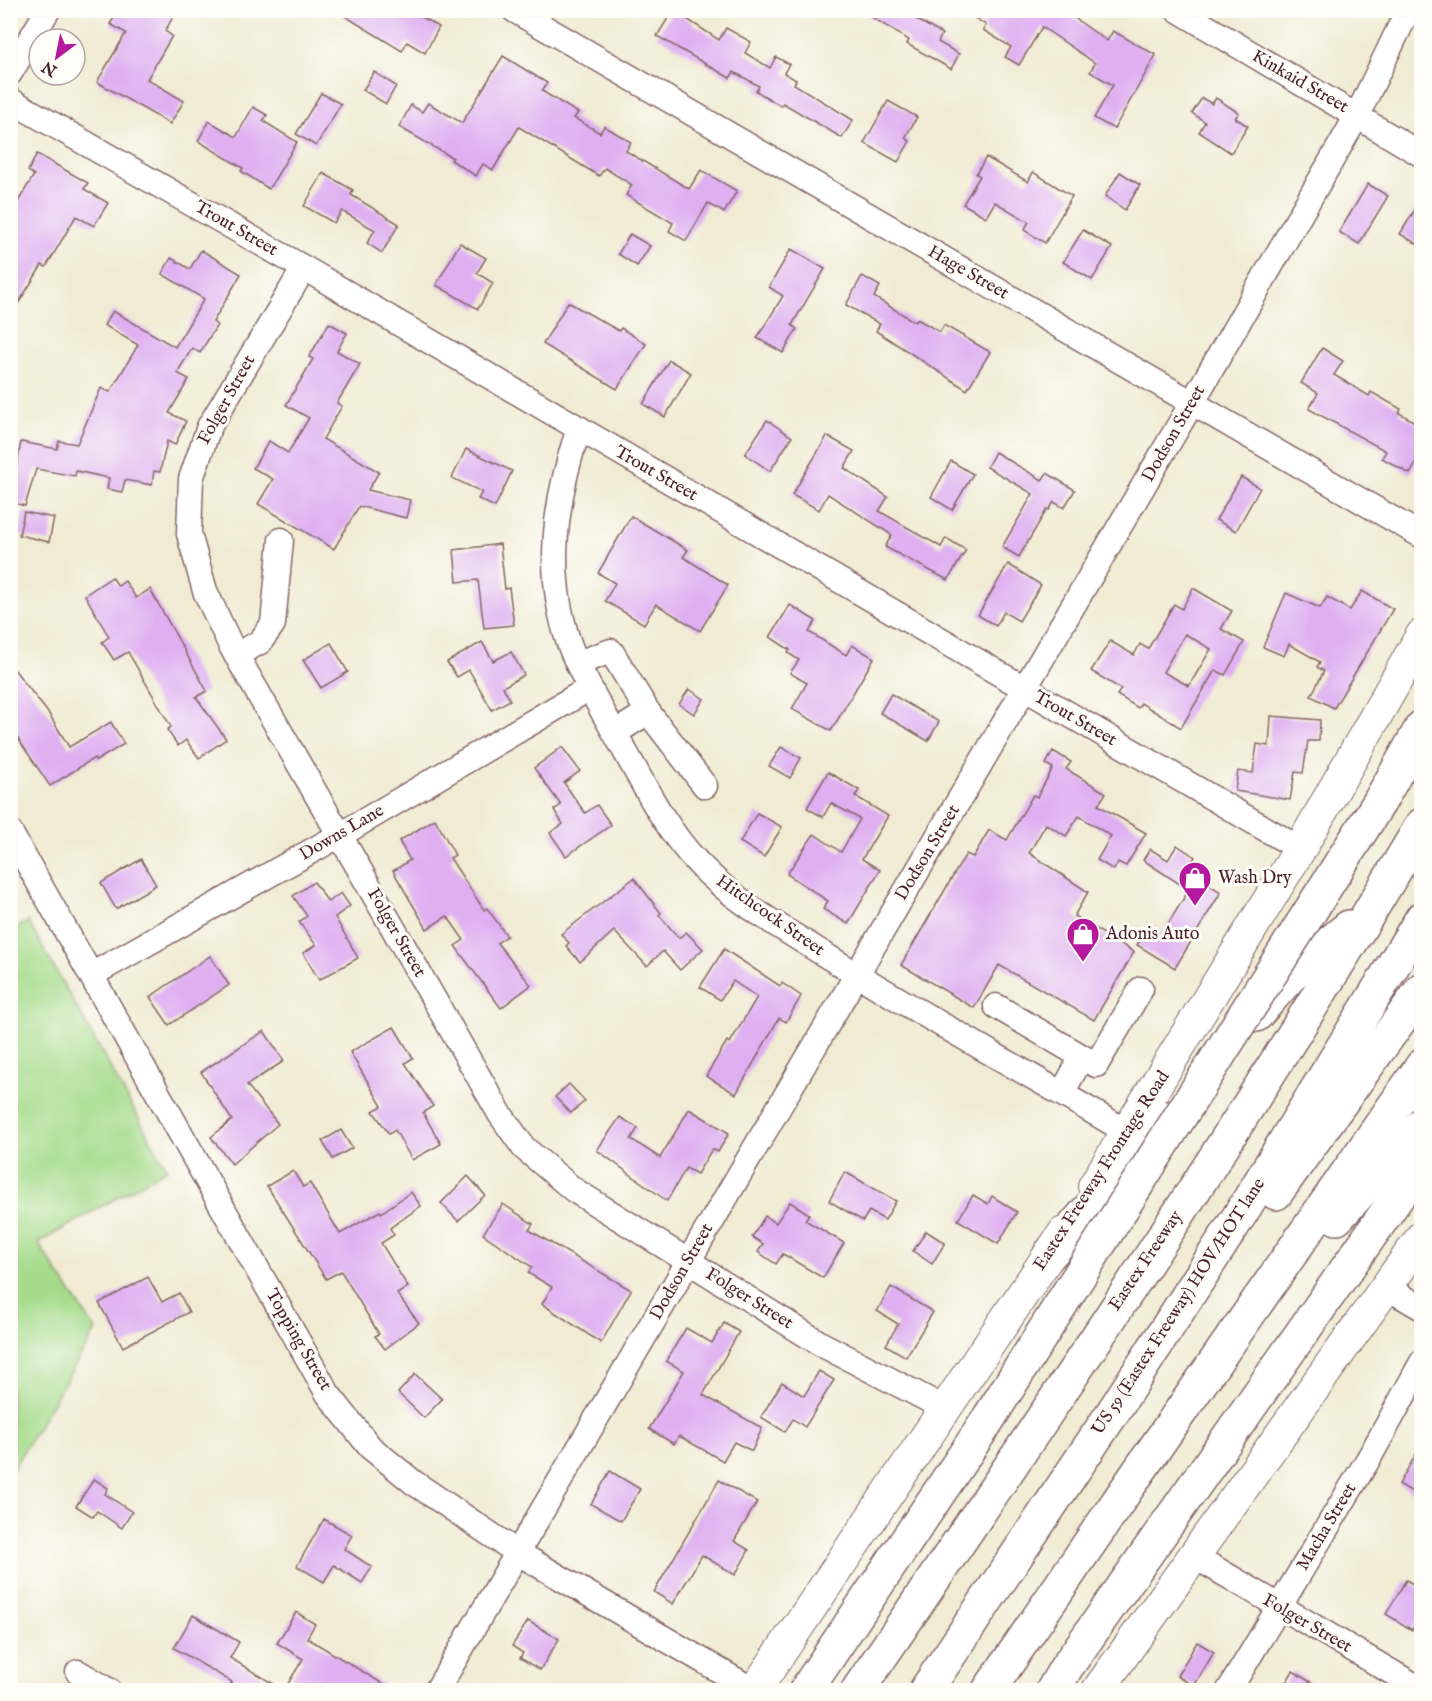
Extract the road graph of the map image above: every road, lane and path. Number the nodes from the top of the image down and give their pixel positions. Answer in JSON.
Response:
{"nodes":[{"id":1,"x":48,"y":10,"type":"edge"},
{"id":2,"x":514,"y":10,"type":"edge"},
{"id":3,"x":1178,"y":10,"type":"edge"},
{"id":4,"x":1408,"y":10,"type":"edge"},
{"id":5,"x":10,"y":74,"type":"edge"},
{"id":6,"x":10,"y":100,"type":"edge"},
{"id":7,"x":1357,"y":116,"type":"junction"},
{"id":8,"x":1422,"y":155,"type":"edge"},
{"id":9,"x":304,"y":268,"type":"junction"},
{"id":10,"x":1192,"y":403,"type":"junction"},
{"id":11,"x":579,"y":428,"type":"junction"},
{"id":12,"x":1422,"y":536,"type":"edge"},
{"id":13,"x":281,"y":540,"type":"dead end"},
{"id":14,"x":1422,"y":635,"type":"edge"},
{"id":15,"x":236,"y":655,"type":"junction"},
{"id":16,"x":578,"y":663,"type":"junction"},
{"id":17,"x":590,"y":688,"type":"junction"},
{"id":18,"x":1025,"y":690,"type":"junction"},
{"id":19,"x":648,"y":712,"type":"junction"},
{"id":20,"x":1422,"y":727,"type":"edge"},
{"id":21,"x":615,"y":733,"type":"junction"},
{"id":22,"x":705,"y":786,"type":"dead end"},
{"id":23,"x":1422,"y":825,"type":"edge"},
{"id":24,"x":10,"y":832,"type":"edge"},
{"id":25,"x":340,"y":835,"type":"junction"},
{"id":26,"x":1300,"y":849,"type":"junction"},
{"id":27,"x":1373,"y":906,"type":"junction"},
{"id":28,"x":1422,"y":918,"type":"edge"},
{"id":29,"x":1422,"y":941,"type":"edge"},
{"id":30,"x":1422,"y":963,"type":"edge"},
{"id":31,"x":93,"y":974,"type":"junction"},
{"id":32,"x":856,"y":974,"type":"junction"},
{"id":33,"x":1141,"y":989,"type":"dead end"},
{"id":34,"x":1422,"y":989,"type":"edge"},
{"id":35,"x":996,"y":1006,"type":"dead end"},
{"id":36,"x":1082,"y":1057,"type":"junction"},
{"id":37,"x":1422,"y":1066,"type":"edge"},
{"id":38,"x":1062,"y":1093,"type":"junction"},
{"id":39,"x":1422,"y":1124,"type":"edge"},
{"id":40,"x":1129,"y":1133,"type":"junction"},
{"id":41,"x":1422,"y":1162,"type":"edge"},
{"id":42,"x":1292,"y":1171,"type":"junction"},
{"id":43,"x":1243,"y":1210,"type":"junction"},
{"id":44,"x":1422,"y":1237,"type":"edge"},
{"id":45,"x":1050,"y":1254,"type":"junction"},
{"id":46,"x":688,"y":1261,"type":"junction"},
{"id":47,"x":1386,"y":1287,"type":"junction"},
{"id":48,"x":1422,"y":1308,"type":"edge"},
{"id":49,"x":1242,"y":1324,"type":"junction"},
{"id":50,"x":1422,"y":1362,"type":"edge"},
{"id":51,"x":945,"y":1409,"type":"junction"},
{"id":52,"x":1113,"y":1412,"type":"junction"},
{"id":53,"x":518,"y":1553,"type":"junction"},
{"id":54,"x":1194,"y":1556,"type":"junction"},
{"id":55,"x":1280,"y":1607,"type":"junction"},
{"id":56,"x":78,"y":1672,"type":"dead end"},
{"id":57,"x":108,"y":1690,"type":"edge"},
{"id":58,"x":437,"y":1690,"type":"edge"},
{"id":59,"x":754,"y":1690,"type":"edge"},
{"id":60,"x":806,"y":1690,"type":"edge"},
{"id":61,"x":858,"y":1690,"type":"edge"},
{"id":62,"x":926,"y":1690,"type":"edge"},
{"id":63,"x":989,"y":1690,"type":"edge"},
{"id":64,"x":1053,"y":1690,"type":"edge"},
{"id":65,"x":1098,"y":1690,"type":"edge"},
{"id":66,"x":1229,"y":1690,"type":"edge"},
{"id":67,"x":1422,"y":1690,"type":"edge"}],
"edges":[{"from":1,"to":5,"type":"street"},
{"from":2,"to":10,"type":"street","name":"Hage Street"},
{"from":3,"to":7,"type":"street","name":"Kinkaid Street"},
{"from":4,"to":7,"type":"street","name":"Dodson Street"},
{"from":6,"to":9,"type":"street","name":"Trout Street"},
{"from":7,"to":8,"type":"street","name":"Kinkaid Street"},
{"from":7,"to":10,"type":"street","name":"Dodson Street"},
{"from":9,"to":11,"type":"street","name":"Trout Street"},
{"from":9,"to":15,"type":"street","name":"Folger Street"},
{"from":10,"to":12,"type":"street","name":"Hage Street"},
{"from":10,"to":18,"type":"street","name":"Dodson Street"},
{"from":11,"to":16,"type":"street","name":"Hitchcock Street"},
{"from":11,"to":18,"type":"street","name":"Trout Street"},
{"from":13,"to":15,"type":"street"},
{"from":14,"to":26,"type":"main road","name":"Eastex Freeway Frontage Road"},
{"from":15,"to":25,"type":"street","name":"Folger Street"},
{"from":16,"to":17,"type":"street","name":"Hitchcock Street"},
{"from":16,"to":19,"type":"street"},
{"from":17,"to":21,"type":"street","name":"Hitchcock Street"},
{"from":17,"to":25,"type":"street","name":"Downs Lane"},
{"from":18,"to":26,"type":"street","name":"Trout Street"},
{"from":18,"to":32,"type":"street","name":"Dodson Street"},
{"from":19,"to":21,"type":"street"},
{"from":19,"to":22,"type":"street"},
{"from":20,"to":60,"type":"highway","bridge":true},
{"from":21,"to":32,"type":"street","name":"Hitchcock Street"},
{"from":23,"to":27,"type":"highway","name":"Eastex Freeway"},
{"from":24,"to":31,"type":"street","name":"Topping Street"},
{"from":25,"to":31,"type":"street","name":"Downs Lane"},
{"from":25,"to":46,"type":"street","name":"Folger Street"},
{"from":26,"to":40,"type":"main road","name":"Eastex Freeway Frontage Road"},
{"from":27,"to":45,"type":"highway"},
{"from":27,"to":61,"type":"highway","name":"Eastex Freeway"},
{"from":28,"to":43,"type":"highway","name":"US 59 (Eastex Freeway) HOV/HOT lane"},
{"from":29,"to":43,"type":"highway"},
{"from":30,"to":42,"type":"highway"},
{"from":31,"to":53,"type":"street","name":"Topping Street"},
{"from":32,"to":38,"type":"street","name":"Hitchcock Street"},
{"from":32,"to":46,"type":"street","name":"Dodson Street"},
{"from":33,"to":36,"type":"street"},
{"from":34,"to":42,"type":"highway"},
{"from":35,"to":36,"type":"street"},
{"from":36,"to":38,"type":"street"},
{"from":37,"to":49,"type":"highway"},
{"from":38,"to":40,"type":"street","name":"Hitchcock Street"},
{"from":39,"to":49,"type":"highway"},
{"from":40,"to":45,"type":"main road","name":"Eastex Freeway Frontage Road"},
{"from":41,"to":64,"type":"highway"},
{"from":42,"to":52,"type":"highway"},
{"from":43,"to":52,"type":"highway","name":"US 59 (Eastex Freeway) HOV/HOT lane"},
{"from":44,"to":47,"type":"main road"},
{"from":45,"to":51,"type":"main road","name":"Eastex Freeway Frontage Road"},
{"from":46,"to":51,"type":"street","name":"Folger Street"},
{"from":46,"to":53,"type":"street","name":"Dodson Street"},
{"from":47,"to":48,"type":"street"},
{"from":47,"to":54,"type":"main road"},
{"from":49,"to":63,"type":"highway"},
{"from":50,"to":55,"type":"street","name":"Macha Street"},
{"from":51,"to":59,"type":"main road","name":"Eastex Freeway Frontage Road"},
{"from":52,"to":62,"type":"highway","name":"US 59 (Eastex Freeway) HOV/HOT lane"},
{"from":53,"to":58,"type":"street","name":"Dodson Street"},
{"from":53,"to":59,"type":"street","name":"Topping Street"},
{"from":54,"to":55,"type":"street","name":"Folger Street"},
{"from":54,"to":65,"type":"main road"},
{"from":55,"to":66,"type":"street","name":"Macha Street"},
{"from":55,"to":67,"type":"street","name":"Folger Street"},
{"from":56,"to":57,"type":"street"}]}
